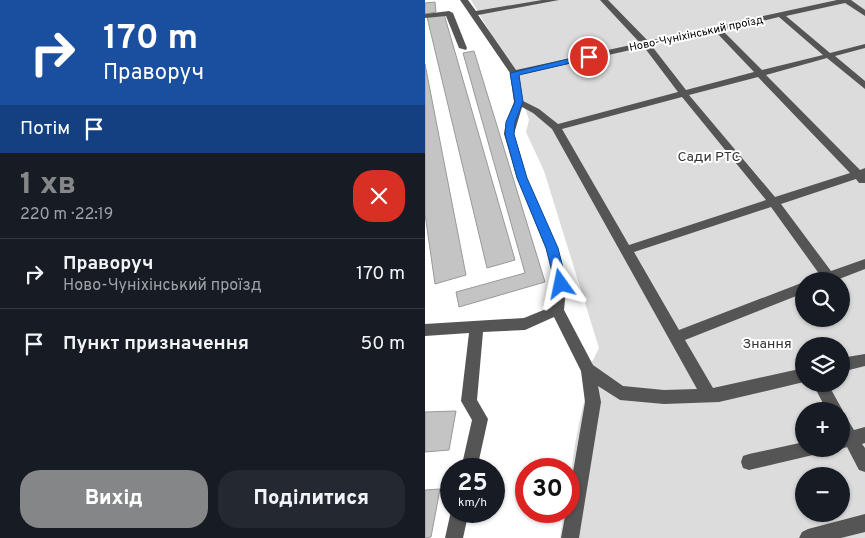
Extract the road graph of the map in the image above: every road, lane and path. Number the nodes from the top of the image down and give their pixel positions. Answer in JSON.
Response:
{"nodes":[{"id":1,"x":464,"y":0,"type":"edge"},
{"id":2,"x":555,"y":0,"type":"edge"},
{"id":3,"x":604,"y":0,"type":"edge"},
{"id":4,"x":846,"y":0,"type":"edge"},
{"id":5,"x":474,"y":14,"type":"junction"},
{"id":6,"x":865,"y":14,"type":"edge"},
{"id":7,"x":781,"y":15,"type":"junction"},
{"id":8,"x":425,"y":16,"type":"edge"},
{"id":9,"x":717,"y":28,"type":"junction"},
{"id":10,"x":646,"y":44,"type":"junction"},
{"id":11,"x":865,"y":46,"type":"edge"},
{"id":12,"x":463,"y":48,"type":"dead end"},
{"id":13,"x":829,"y":55,"type":"junction"},
{"id":14,"x":759,"y":72,"type":"junction"},
{"id":15,"x":514,"y":73,"type":"junction"},
{"id":16,"x":865,"y":86,"type":"edge"},
{"id":17,"x":684,"y":93,"type":"junction"},
{"id":18,"x":519,"y":102,"type":"junction"},
{"id":19,"x":556,"y":127,"type":"junction"},
{"id":20,"x":863,"y":176,"type":"edge"},
{"id":21,"x":774,"y":203,"type":"junction"},
{"id":22,"x":627,"y":250,"type":"junction"},
{"id":23,"x":865,"y":264,"type":"edge"},
{"id":24,"x":819,"y":272,"type":"edge"},
{"id":25,"x":843,"y":272,"type":"edge"},
{"id":26,"x":795,"y":291,"type":"edge"},
{"id":27,"x":557,"y":310,"type":"junction"},
{"id":28,"x":477,"y":327,"type":"junction"},
{"id":29,"x":425,"y":330,"type":"edge"},
{"id":30,"x":675,"y":338,"type":"junction"},
{"id":31,"x":865,"y":360,"type":"edge"},
{"id":32,"x":850,"y":364,"type":"edge"},
{"id":33,"x":588,"y":370,"type":"junction"},
{"id":34,"x":795,"y":377,"type":"edge"},
{"id":35,"x":709,"y":396,"type":"junction"},
{"id":36,"x":852,"y":438,"type":"edge"},
{"id":37,"x":795,"y":452,"type":"edge"},
{"id":38,"x":471,"y":458,"type":"edge"},
{"id":39,"x":749,"y":462,"type":"dead end"},
{"id":40,"x":865,"y":464,"type":"edge"},
{"id":41,"x":457,"y":523,"type":"edge"},
{"id":42,"x":865,"y":523,"type":"edge"},
{"id":43,"x":454,"y":538,"type":"edge"},
{"id":44,"x":570,"y":538,"type":"edge"},
{"id":45,"x":808,"y":538,"type":"edge"}],
"edges":[{"from":1,"to":5,"type":"street"},
{"from":2,"to":5,"type":"street"},
{"from":3,"to":10,"type":"street"},
{"from":4,"to":6,"type":"street"},
{"from":4,"to":7,"type":"street","name":"Ново-Чуніхінський проїзд"},
{"from":5,"to":15,"type":"street"},
{"from":7,"to":9,"type":"street","name":"Ново-Чуніхінський проїзд"},
{"from":7,"to":13,"type":"street"},
{"from":8,"to":12,"type":"street"},
{"from":9,"to":10,"type":"street","name":"Ново-Чуніхінський проїзд"},
{"from":9,"to":14,"type":"street"},
{"from":10,"to":15,"type":"street","name":"Ново-Чуніхінський проїзд"},
{"from":10,"to":17,"type":"street"},
{"from":11,"to":13,"type":"street"},
{"from":13,"to":14,"type":"street"},
{"from":13,"to":16,"type":"street"},
{"from":14,"to":17,"type":"street"},
{"from":14,"to":20,"type":"street"},
{"from":15,"to":18,"type":"street"},
{"from":17,"to":19,"type":"street"},
{"from":17,"to":21,"type":"street"},
{"from":18,"to":19,"type":"street"},
{"from":18,"to":27,"type":"street"},
{"from":19,"to":22,"type":"street"},
{"from":20,"to":21,"type":"street"},
{"from":21,"to":22,"type":"street"},
{"from":21,"to":24,"type":"street"},
{"from":22,"to":30,"type":"street"},
{"from":23,"to":25,"type":"street"},
{"from":26,"to":30,"type":"street"},
{"from":27,"to":28,"type":"street"},
{"from":27,"to":33,"type":"street"},
{"from":28,"to":29,"type":"street"},
{"from":28,"to":38,"type":"street"},
{"from":30,"to":35,"type":"street"},
{"from":31,"to":32,"type":"street"},
{"from":33,"to":35,"type":"street"},
{"from":33,"to":44,"type":"street"},
{"from":34,"to":35,"type":"street"},
{"from":36,"to":40,"type":"street"},
{"from":37,"to":39,"type":"street"},
{"from":41,"to":43,"type":"street"},
{"from":42,"to":45,"type":"street"}]}
